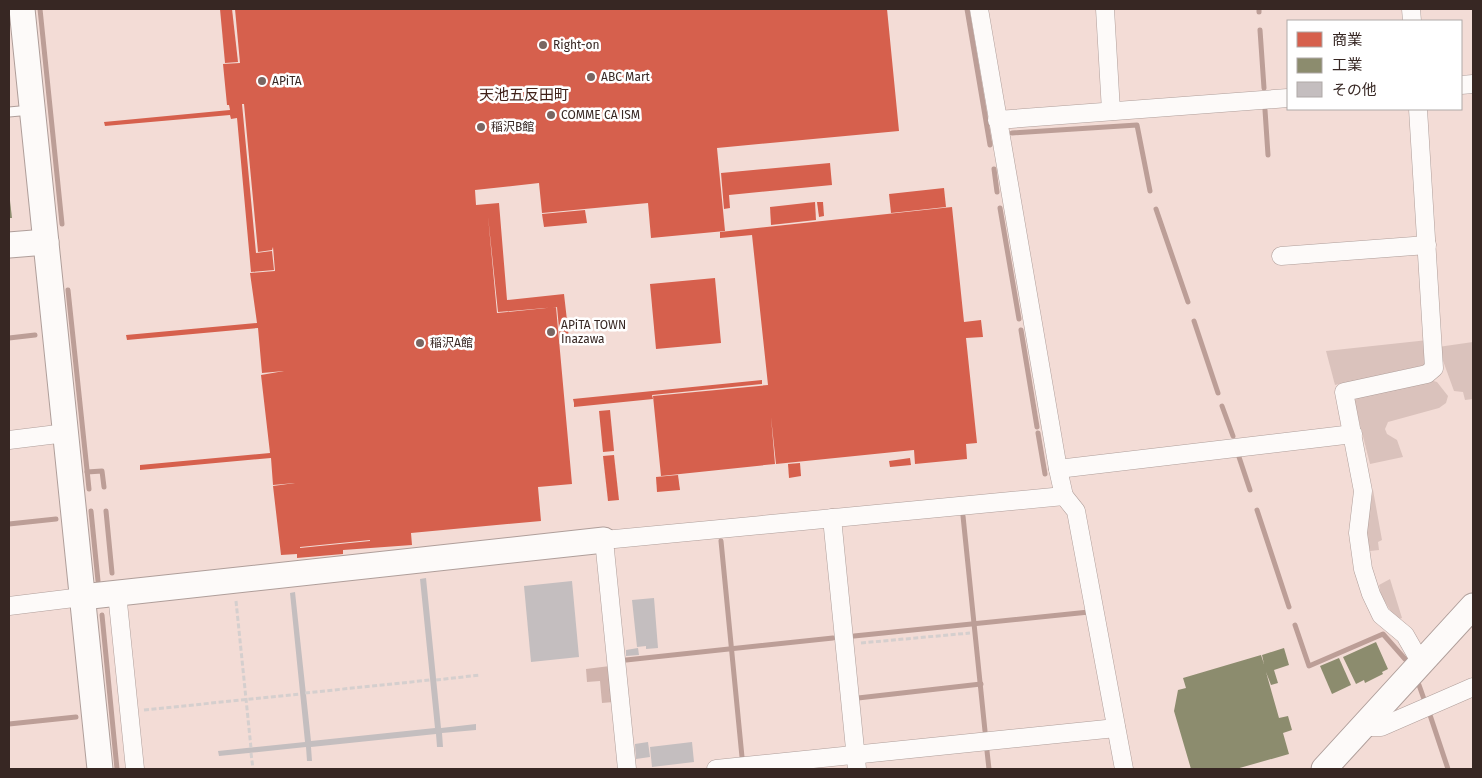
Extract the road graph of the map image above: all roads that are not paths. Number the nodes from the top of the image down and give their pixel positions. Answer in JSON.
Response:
{"nodes":[{"id":1,"x":22,"y":9,"type":"edge"},
{"id":2,"x":979,"y":9,"type":"edge"},
{"id":3,"x":1105,"y":9,"type":"edge"},
{"id":4,"x":1287,"y":98,"type":"edge"},
{"id":5,"x":21,"y":110,"type":"edge"},
{"id":6,"x":1418,"y":110,"type":"edge"},
{"id":7,"x":1111,"y":112,"type":"junction"},
{"id":8,"x":997,"y":120,"type":"junction"},
{"id":9,"x":46,"y":242,"type":"junction"},
{"id":10,"x":9,"y":245,"type":"edge"},
{"id":11,"x":1427,"y":245,"type":"junction"},
{"id":12,"x":1280,"y":256,"type":"dead end"},
{"id":13,"x":66,"y":433,"type":"junction"},
{"id":14,"x":1353,"y":434,"type":"junction"},
{"id":15,"x":9,"y":440,"type":"edge"},
{"id":16,"x":1058,"y":469,"type":"junction"},
{"id":17,"x":1064,"y":496,"type":"junction"},
{"id":18,"x":832,"y":518,"type":"junction"},
{"id":19,"x":604,"y":540,"type":"junction"},
{"id":20,"x":117,"y":593,"type":"junction"},
{"id":21,"x":82,"y":597,"type":"junction"},
{"id":22,"x":9,"y":606,"type":"edge"},
{"id":23,"x":1473,"y":606,"type":"edge"},
{"id":24,"x":1421,"y":663,"type":"junction"},
{"id":25,"x":1473,"y":688,"type":"edge"},
{"id":26,"x":1362,"y":727,"type":"junction"},
{"id":27,"x":1116,"y":728,"type":"junction"},
{"id":28,"x":856,"y":762,"type":"edge"},
{"id":29,"x":100,"y":769,"type":"edge"},
{"id":30,"x":135,"y":769,"type":"edge"},
{"id":31,"x":626,"y":769,"type":"edge"},
{"id":32,"x":716,"y":769,"type":"edge"},
{"id":33,"x":1124,"y":769,"type":"edge"},
{"id":34,"x":1324,"y":769,"type":"edge"}],
"edges":[{"from":1,"to":5,"type":"street"},
{"from":2,"to":8,"type":"street"},
{"from":3,"to":7,"type":"street"},
{"from":4,"to":7,"type":"street"},
{"from":5,"to":9,"type":"street"},
{"from":6,"to":11,"type":"street"},
{"from":7,"to":8,"type":"street"},
{"from":8,"to":16,"type":"street"},
{"from":9,"to":10,"type":"street"},
{"from":9,"to":13,"type":"street"},
{"from":11,"to":12,"type":"street"},
{"from":11,"to":14,"type":"street"},
{"from":13,"to":15,"type":"street"},
{"from":13,"to":21,"type":"street"},
{"from":14,"to":16,"type":"street"},
{"from":14,"to":24,"type":"street"},
{"from":16,"to":17,"type":"street"},
{"from":17,"to":18,"type":"street"},
{"from":17,"to":27,"type":"street"},
{"from":18,"to":19,"type":"street"},
{"from":18,"to":28,"type":"street"},
{"from":19,"to":20,"type":"street"},
{"from":19,"to":31,"type":"street"},
{"from":20,"to":21,"type":"street"},
{"from":20,"to":30,"type":"street"},
{"from":21,"to":22,"type":"street"},
{"from":21,"to":29,"type":"street"},
{"from":23,"to":24,"type":"street"},
{"from":24,"to":26,"type":"street"},
{"from":25,"to":26,"type":"street"},
{"from":26,"to":34,"type":"street"},
{"from":27,"to":28,"type":"street"},
{"from":27,"to":33,"type":"street"},
{"from":28,"to":32,"type":"street"}]}
